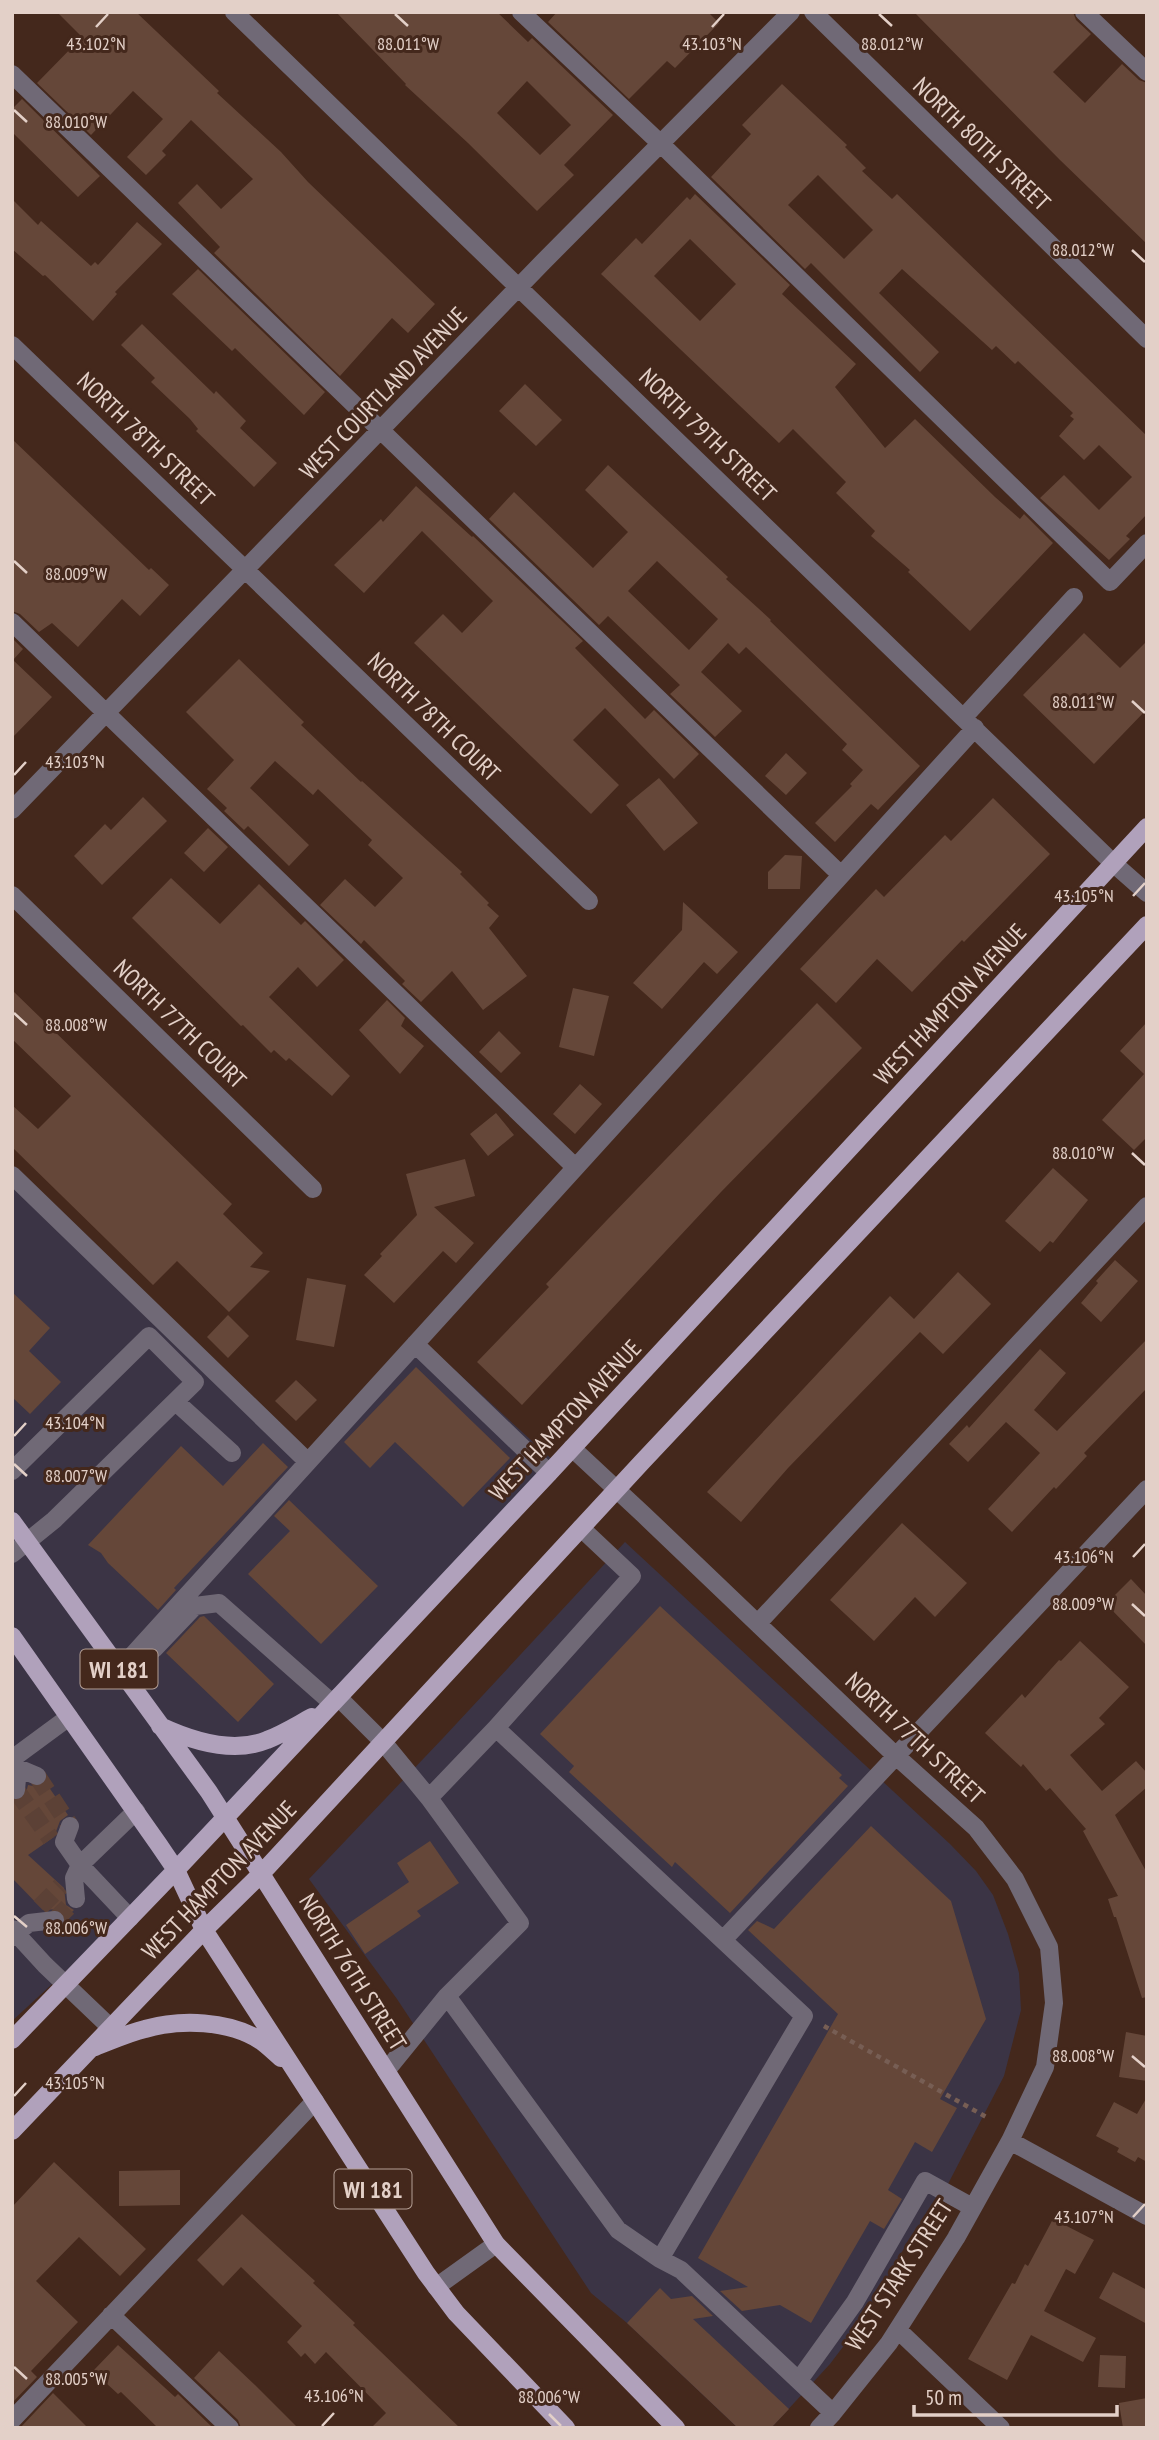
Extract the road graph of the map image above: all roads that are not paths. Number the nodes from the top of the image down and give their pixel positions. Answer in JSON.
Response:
{"nodes":[{"id":1,"x":234,"y":12,"type":"edge"},
{"id":2,"x":521,"y":12,"type":"edge"},
{"id":3,"x":791,"y":12,"type":"edge"},
{"id":4,"x":813,"y":12,"type":"edge"},
{"id":5,"x":1084,"y":12,"type":"edge"},
{"id":6,"x":1147,"y":72,"type":"edge"},
{"id":7,"x":12,"y":74,"type":"edge"},
{"id":8,"x":661,"y":144,"type":"junction"},
{"id":9,"x":519,"y":287,"type":"junction"},
{"id":10,"x":1147,"y":339,"type":"edge"},
{"id":11,"x":12,"y":345,"type":"edge"},
{"id":12,"x":382,"y":430,"type":"junction"},
{"id":13,"x":1147,"y":543,"type":"edge"},
{"id":14,"x":245,"y":568,"type":"junction"},
{"id":15,"x":1074,"y":597,"type":"dead end"},
{"id":16,"x":12,"y":622,"type":"edge"},
{"id":17,"x":104,"y":712,"type":"junction"},
{"id":18,"x":969,"y":722,"type":"junction"},
{"id":19,"x":12,"y":810,"type":"edge"},
{"id":20,"x":1147,"y":827,"type":"edge"},
{"id":21,"x":1113,"y":863,"type":"junction"},
{"id":22,"x":841,"y":875,"type":"junction"},
{"id":23,"x":1147,"y":893,"type":"edge"},
{"id":24,"x":12,"y":895,"type":"edge"},
{"id":25,"x":589,"y":901,"type":"dead end"},
{"id":26,"x":1147,"y":925,"type":"edge"},
{"id":27,"x":575,"y":1167,"type":"junction"},
{"id":28,"x":12,"y":1175,"type":"edge"},
{"id":29,"x":313,"y":1189,"type":"dead end"},
{"id":30,"x":1147,"y":1206,"type":"edge"},
{"id":31,"x":415,"y":1344,"type":"junction"},
{"id":32,"x":176,"y":1402,"type":"junction"},
{"id":33,"x":572,"y":1448,"type":"junction"},
{"id":34,"x":232,"y":1453,"type":"dead end"},
{"id":35,"x":308,"y":1462,"type":"junction"},
{"id":36,"x":12,"y":1471,"type":"edge"},
{"id":37,"x":549,"y":1473,"type":"junction"},
{"id":38,"x":617,"y":1489,"type":"junction"},
{"id":39,"x":1144,"y":1497,"type":"edge"},
{"id":40,"x":12,"y":1521,"type":"edge"},
{"id":41,"x":581,"y":1528,"type":"junction"},
{"id":42,"x":28,"y":1542,"type":"junction"},
{"id":43,"x":12,"y":1554,"type":"edge"},
{"id":44,"x":758,"y":1623,"type":"junction"},
{"id":45,"x":15,"y":1647,"type":"edge"},
{"id":46,"x":122,"y":1673,"type":"junction"},
{"id":47,"x":333,"y":1702,"type":"junction"},
{"id":48,"x":69,"y":1717,"type":"junction"},
{"id":49,"x":160,"y":1726,"type":"junction"},
{"id":50,"x":496,"y":1728,"type":"junction"},
{"id":51,"x":383,"y":1742,"type":"junction"},
{"id":52,"x":896,"y":1756,"type":"junction"},
{"id":53,"x":18,"y":1768,"type":"junction"},
{"id":54,"x":37,"y":1776,"type":"tunnel mouth"},
{"id":55,"x":16,"y":1790,"type":"dead end"},
{"id":56,"x":429,"y":1798,"type":"junction"},
{"id":57,"x":136,"y":1811,"type":"junction"},
{"id":58,"x":225,"y":1817,"type":"junction"},
{"id":59,"x":62,"y":1836,"type":"tunnel mouth"},
{"id":60,"x":176,"y":1870,"type":"junction"},
{"id":61,"x":261,"y":1874,"type":"junction"},
{"id":62,"x":72,"y":1876,"type":"junction"},
{"id":63,"x":76,"y":1899,"type":"dead end"},
{"id":64,"x":40,"y":1907,"type":"tunnel mouth"},
{"id":65,"x":130,"y":1918,"type":"junction"},
{"id":66,"x":55,"y":1920,"type":"tunnel mouth"},
{"id":67,"x":204,"y":1930,"type":"junction"},
{"id":68,"x":17,"y":1931,"type":"edge"},
{"id":69,"x":723,"y":1940,"type":"junction"},
{"id":70,"x":65,"y":1985,"type":"junction"},
{"id":71,"x":447,"y":1996,"type":"junction"},
{"id":72,"x":111,"y":2028,"type":"junction"},
{"id":73,"x":12,"y":2039,"type":"edge"},
{"id":74,"x":91,"y":2048,"type":"junction"},
{"id":75,"x":386,"y":2071,"type":"junction"},
{"id":76,"x":301,"y":2079,"type":"junction"},
{"id":77,"x":316,"y":2101,"type":"junction"},
{"id":78,"x":12,"y":2132,"type":"edge"},
{"id":79,"x":1010,"y":2141,"type":"junction"},
{"id":80,"x":972,"y":2207,"type":"junction"},
{"id":81,"x":1147,"y":2216,"type":"edge"},
{"id":82,"x":496,"y":2244,"type":"junction"},
{"id":83,"x":660,"y":2259,"type":"junction"},
{"id":84,"x":436,"y":2287,"type":"junction"},
{"id":85,"x":111,"y":2315,"type":"junction"},
{"id":86,"x":898,"y":2330,"type":"junction"},
{"id":87,"x":799,"y":2380,"type":"junction"},
{"id":88,"x":833,"y":2413,"type":"junction"},
{"id":89,"x":12,"y":2420,"type":"edge"},
{"id":90,"x":229,"y":2428,"type":"edge"},
{"id":91,"x":566,"y":2428,"type":"edge"},
{"id":92,"x":676,"y":2428,"type":"edge"},
{"id":93,"x":819,"y":2428,"type":"edge"},
{"id":94,"x":1001,"y":2428,"type":"edge"}],
"edges":[{"from":1,"to":9,"type":"street","name":"NORTH 79TH STREET"},
{"from":2,"to":8,"type":"street"},
{"from":3,"to":8,"type":"street","name":"WEST COURTLAND AVENUE"},
{"from":4,"to":10,"type":"street","name":"NORTH 80TH STREET"},
{"from":5,"to":6,"type":"street"},
{"from":7,"to":12,"type":"street"},
{"from":8,"to":9,"type":"street","name":"WEST COURTLAND AVENUE"},
{"from":8,"to":13,"type":"street"},
{"from":9,"to":12,"type":"street","name":"WEST COURTLAND AVENUE"},
{"from":9,"to":18,"type":"street","name":"NORTH 79TH STREET"},
{"from":11,"to":14,"type":"street","name":"NORTH 78TH STREET"},
{"from":12,"to":14,"type":"street","name":"WEST COURTLAND AVENUE"},
{"from":12,"to":22,"type":"street"},
{"from":14,"to":17,"type":"street","name":"WEST COURTLAND AVENUE"},
{"from":14,"to":25,"type":"street","name":"NORTH 78TH COURT"},
{"from":15,"to":18,"type":"street"},
{"from":16,"to":17,"type":"street"},
{"from":17,"to":19,"type":"street","name":"WEST COURTLAND AVENUE"},
{"from":17,"to":27,"type":"street"},
{"from":18,"to":21,"type":"street","name":"NORTH 79TH STREET"},
{"from":18,"to":22,"type":"street"},
{"from":20,"to":21,"type":"main road","name":"WEST HAMPTON AVENUE"},
{"from":21,"to":23,"type":"street","name":"NORTH 79TH STREET"},
{"from":21,"to":33,"type":"main road","name":"WEST HAMPTON AVENUE"},
{"from":22,"to":27,"type":"street"},
{"from":24,"to":29,"type":"street","name":"NORTH 77TH COURT"},
{"from":26,"to":38,"type":"main road","name":"WEST HAMPTON AVENUE"},
{"from":27,"to":31,"type":"street"},
{"from":28,"to":35,"type":"street"},
{"from":30,"to":44,"type":"street"},
{"from":31,"to":35,"type":"street"},
{"from":31,"to":37,"type":"street"},
{"from":32,"to":34,"type":"street"},
{"from":32,"to":36,"type":"street"},
{"from":32,"to":42,"type":"street"},
{"from":33,"to":37,"type":"main road","name":"WEST HAMPTON AVENUE"},
{"from":33,"to":38,"type":"street","name":"NORTH 77TH STREET"},
{"from":35,"to":46,"type":"street"},
{"from":37,"to":47,"type":"main road","name":"WEST HAMPTON AVENUE"},
{"from":38,"to":41,"type":"main road","name":"WEST HAMPTON AVENUE"},
{"from":38,"to":44,"type":"street","name":"NORTH 77TH STREET"},
{"from":39,"to":52,"type":"street"},
{"from":40,"to":42,"type":"main road","name":"NORTH 76TH STREET","number":"WI 181"},
{"from":41,"to":50,"type":"street"},
{"from":41,"to":51,"type":"main road","name":"WEST HAMPTON AVENUE"},
{"from":42,"to":43,"type":"street"},
{"from":42,"to":46,"type":"main road","name":"NORTH 76TH STREET","number":"WI 181"},
{"from":44,"to":52,"type":"street","name":"NORTH 77TH STREET"},
{"from":45,"to":48,"type":"main road","number":"WI 181"},
{"from":46,"to":47,"type":"street"},
{"from":46,"to":49,"type":"main road","name":"NORTH 76TH STREET","number":"WI 181"},
{"from":47,"to":49,"type":"main road"},
{"from":47,"to":51,"type":"street"},
{"from":47,"to":58,"type":"main road","name":"WEST HAMPTON AVENUE"},
{"from":48,"to":53,"type":"street"},
{"from":48,"to":57,"type":"main road","number":"WI 181"},
{"from":49,"to":58,"type":"main road","name":"NORTH 76TH STREET","number":"WI 181"},
{"from":50,"to":56,"type":"street"},
{"from":50,"to":69,"type":"street"},
{"from":51,"to":56,"type":"street"},
{"from":51,"to":61,"type":"main road","name":"WEST HAMPTON AVENUE"},
{"from":52,"to":69,"type":"street"},
{"from":52,"to":79,"type":"street","name":"NORTH 77TH STREET"},
{"from":53,"to":54,"type":"street"},
{"from":53,"to":55,"type":"street"},
{"from":56,"to":71,"type":"street"},
{"from":57,"to":60,"type":"main road","number":"WI 181"},
{"from":57,"to":62,"type":"street"},
{"from":58,"to":60,"type":"main road","name":"WEST HAMPTON AVENUE"},
{"from":58,"to":61,"type":"main road","name":"NORTH 76TH STREET","number":"WI 181"},
{"from":59,"to":62,"type":"street"},
{"from":60,"to":65,"type":"main road","name":"WEST HAMPTON AVENUE"},
{"from":60,"to":67,"type":"main road","number":"WI 181"},
{"from":61,"to":67,"type":"main road","name":"WEST HAMPTON AVENUE"},
{"from":61,"to":75,"type":"main road","name":"NORTH 76TH STREET","number":"WI 181"},
{"from":62,"to":63,"type":"street"},
{"from":62,"to":65,"type":"street"},
{"from":64,"to":68,"type":"street"},
{"from":65,"to":70,"type":"main road","name":"WEST HAMPTON AVENUE"},
{"from":66,"to":68,"type":"street"},
{"from":67,"to":72,"type":"main road","name":"WEST HAMPTON AVENUE"},
{"from":67,"to":76,"type":"main road","number":"WI 181"},
{"from":68,"to":70,"type":"street"},
{"from":69,"to":83,"type":"street"},
{"from":70,"to":72,"type":"street"},
{"from":70,"to":73,"type":"main road","name":"WEST HAMPTON AVENUE"},
{"from":71,"to":75,"type":"street"},
{"from":71,"to":83,"type":"street"},
{"from":72,"to":74,"type":"main road","name":"WEST HAMPTON AVENUE"},
{"from":74,"to":76,"type":"main road"},
{"from":74,"to":78,"type":"main road","name":"WEST HAMPTON AVENUE"},
{"from":75,"to":82,"type":"main road","name":"NORTH 76TH STREET","number":"WI 181"},
{"from":76,"to":77,"type":"main road","number":"WI 181"},
{"from":77,"to":84,"type":"main road","number":"WI 181"},
{"from":77,"to":85,"type":"street"},
{"from":79,"to":80,"type":"street","name":"WEST STARK STREET"},
{"from":79,"to":81,"type":"street"},
{"from":80,"to":86,"type":"street","name":"WEST STARK STREET"},
{"from":80,"to":87,"type":"street"},
{"from":82,"to":84,"type":"street"},
{"from":82,"to":92,"type":"main road","name":"NORTH 76TH STREET","number":"WI 181"},
{"from":83,"to":87,"type":"street"},
{"from":84,"to":91,"type":"main road","number":"WI 181"},
{"from":85,"to":89,"type":"street"},
{"from":85,"to":90,"type":"street"},
{"from":86,"to":88,"type":"street","name":"WEST STARK STREET"},
{"from":86,"to":94,"type":"street"},
{"from":87,"to":88,"type":"street"},
{"from":88,"to":93,"type":"street","name":"WEST STARK STREET"}]}
